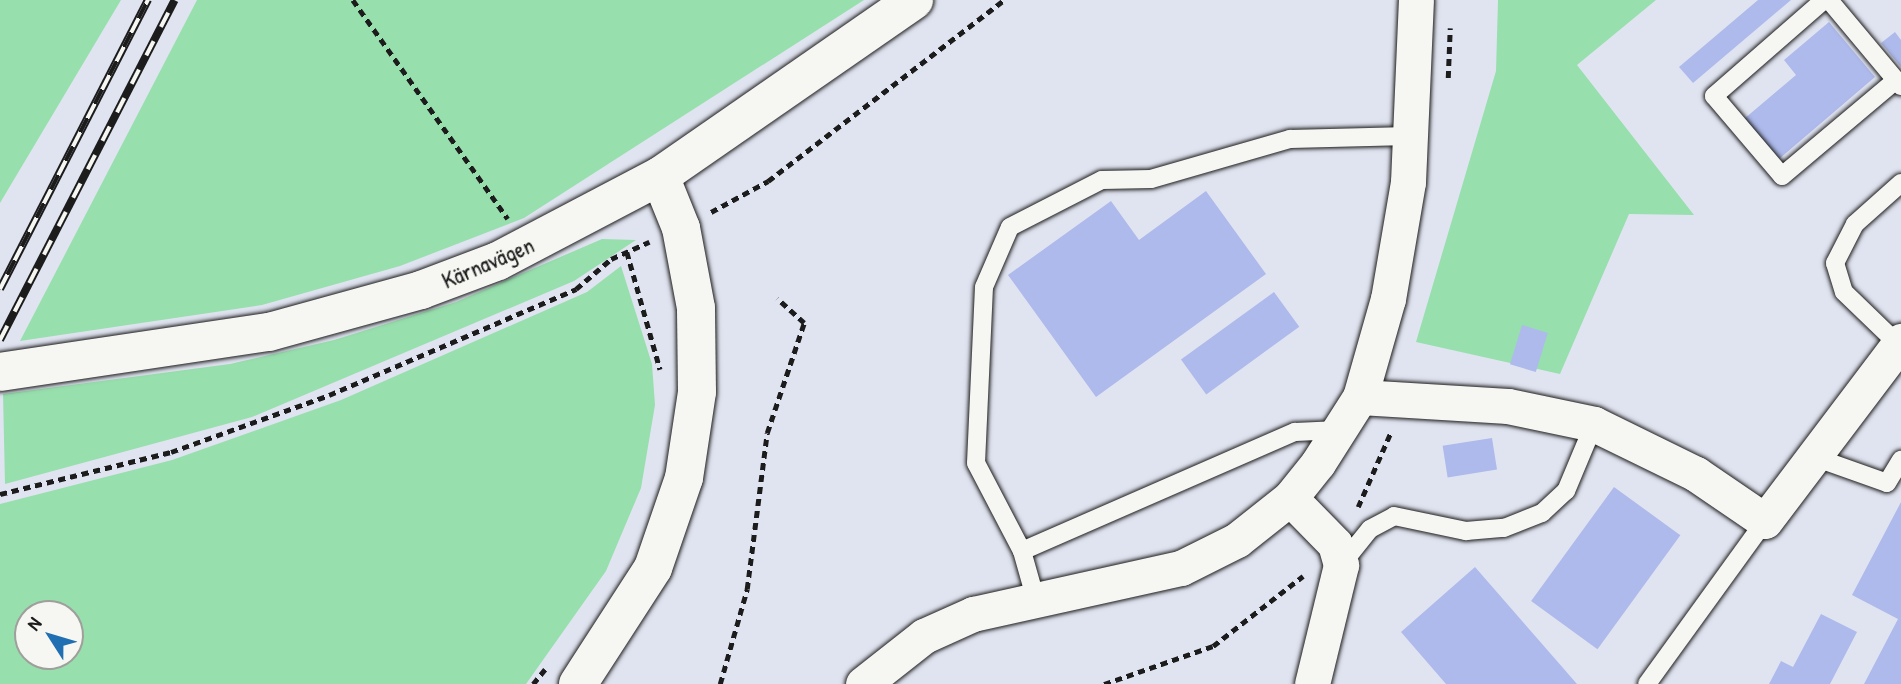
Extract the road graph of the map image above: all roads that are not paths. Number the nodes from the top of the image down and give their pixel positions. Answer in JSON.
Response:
{"nodes":[{"id":1,"x":914,"y":0,"type":"edge"},
{"id":2,"x":1416,"y":0,"type":"edge"},
{"id":3,"x":1827,"y":0,"type":"edge"},
{"id":4,"x":1898,"y":83,"type":"edge"},
{"id":5,"x":1409,"y":136,"type":"junction"},
{"id":6,"x":660,"y":176,"type":"junction"},
{"id":7,"x":1901,"y":183,"type":"edge"},
{"id":8,"x":1900,"y":344,"type":"edge"},
{"id":9,"x":0,"y":372,"type":"edge"},
{"id":10,"x":1360,"y":397,"type":"junction"},
{"id":11,"x":1594,"y":424,"type":"junction"},
{"id":12,"x":1342,"y":429,"type":"junction"},
{"id":13,"x":1814,"y":457,"type":"junction"},
{"id":14,"x":1901,"y":460,"type":"edge"},
{"id":15,"x":1290,"y":498,"type":"junction"},
{"id":16,"x":1765,"y":521,"type":"junction"},
{"id":17,"x":1022,"y":551,"type":"junction"},
{"id":18,"x":1338,"y":555,"type":"junction"},
{"id":19,"x":1035,"y":597,"type":"junction"},
{"id":20,"x":563,"y":674,"type":"edge"},
{"id":21,"x":863,"y":684,"type":"edge"},
{"id":22,"x":1312,"y":684,"type":"edge"},
{"id":23,"x":1647,"y":684,"type":"edge"}],
"edges":[{"from":1,"to":6,"type":"street","name":"Kärnavägen"},
{"from":2,"to":5,"type":"street"},
{"from":3,"to":4,"type":"lane"},
{"from":3,"to":4,"type":"lane"},
{"from":5,"to":10,"type":"street"},
{"from":5,"to":17,"type":"lane"},
{"from":6,"to":9,"type":"street","name":"Kärnavägen"},
{"from":6,"to":20,"type":"street"},
{"from":7,"to":8,"type":"lane"},
{"from":8,"to":13,"type":"street"},
{"from":10,"to":11,"type":"street"},
{"from":10,"to":12,"type":"street"},
{"from":11,"to":16,"type":"street"},
{"from":11,"to":18,"type":"lane"},
{"from":12,"to":15,"type":"street"},
{"from":12,"to":17,"type":"lane"},
{"from":13,"to":14,"type":"lane"},
{"from":13,"to":16,"type":"street"},
{"from":15,"to":18,"type":"street"},
{"from":15,"to":19,"type":"street"},
{"from":16,"to":23,"type":"lane"},
{"from":17,"to":19,"type":"lane"},
{"from":18,"to":22,"type":"street"},
{"from":19,"to":21,"type":"street"}]}
